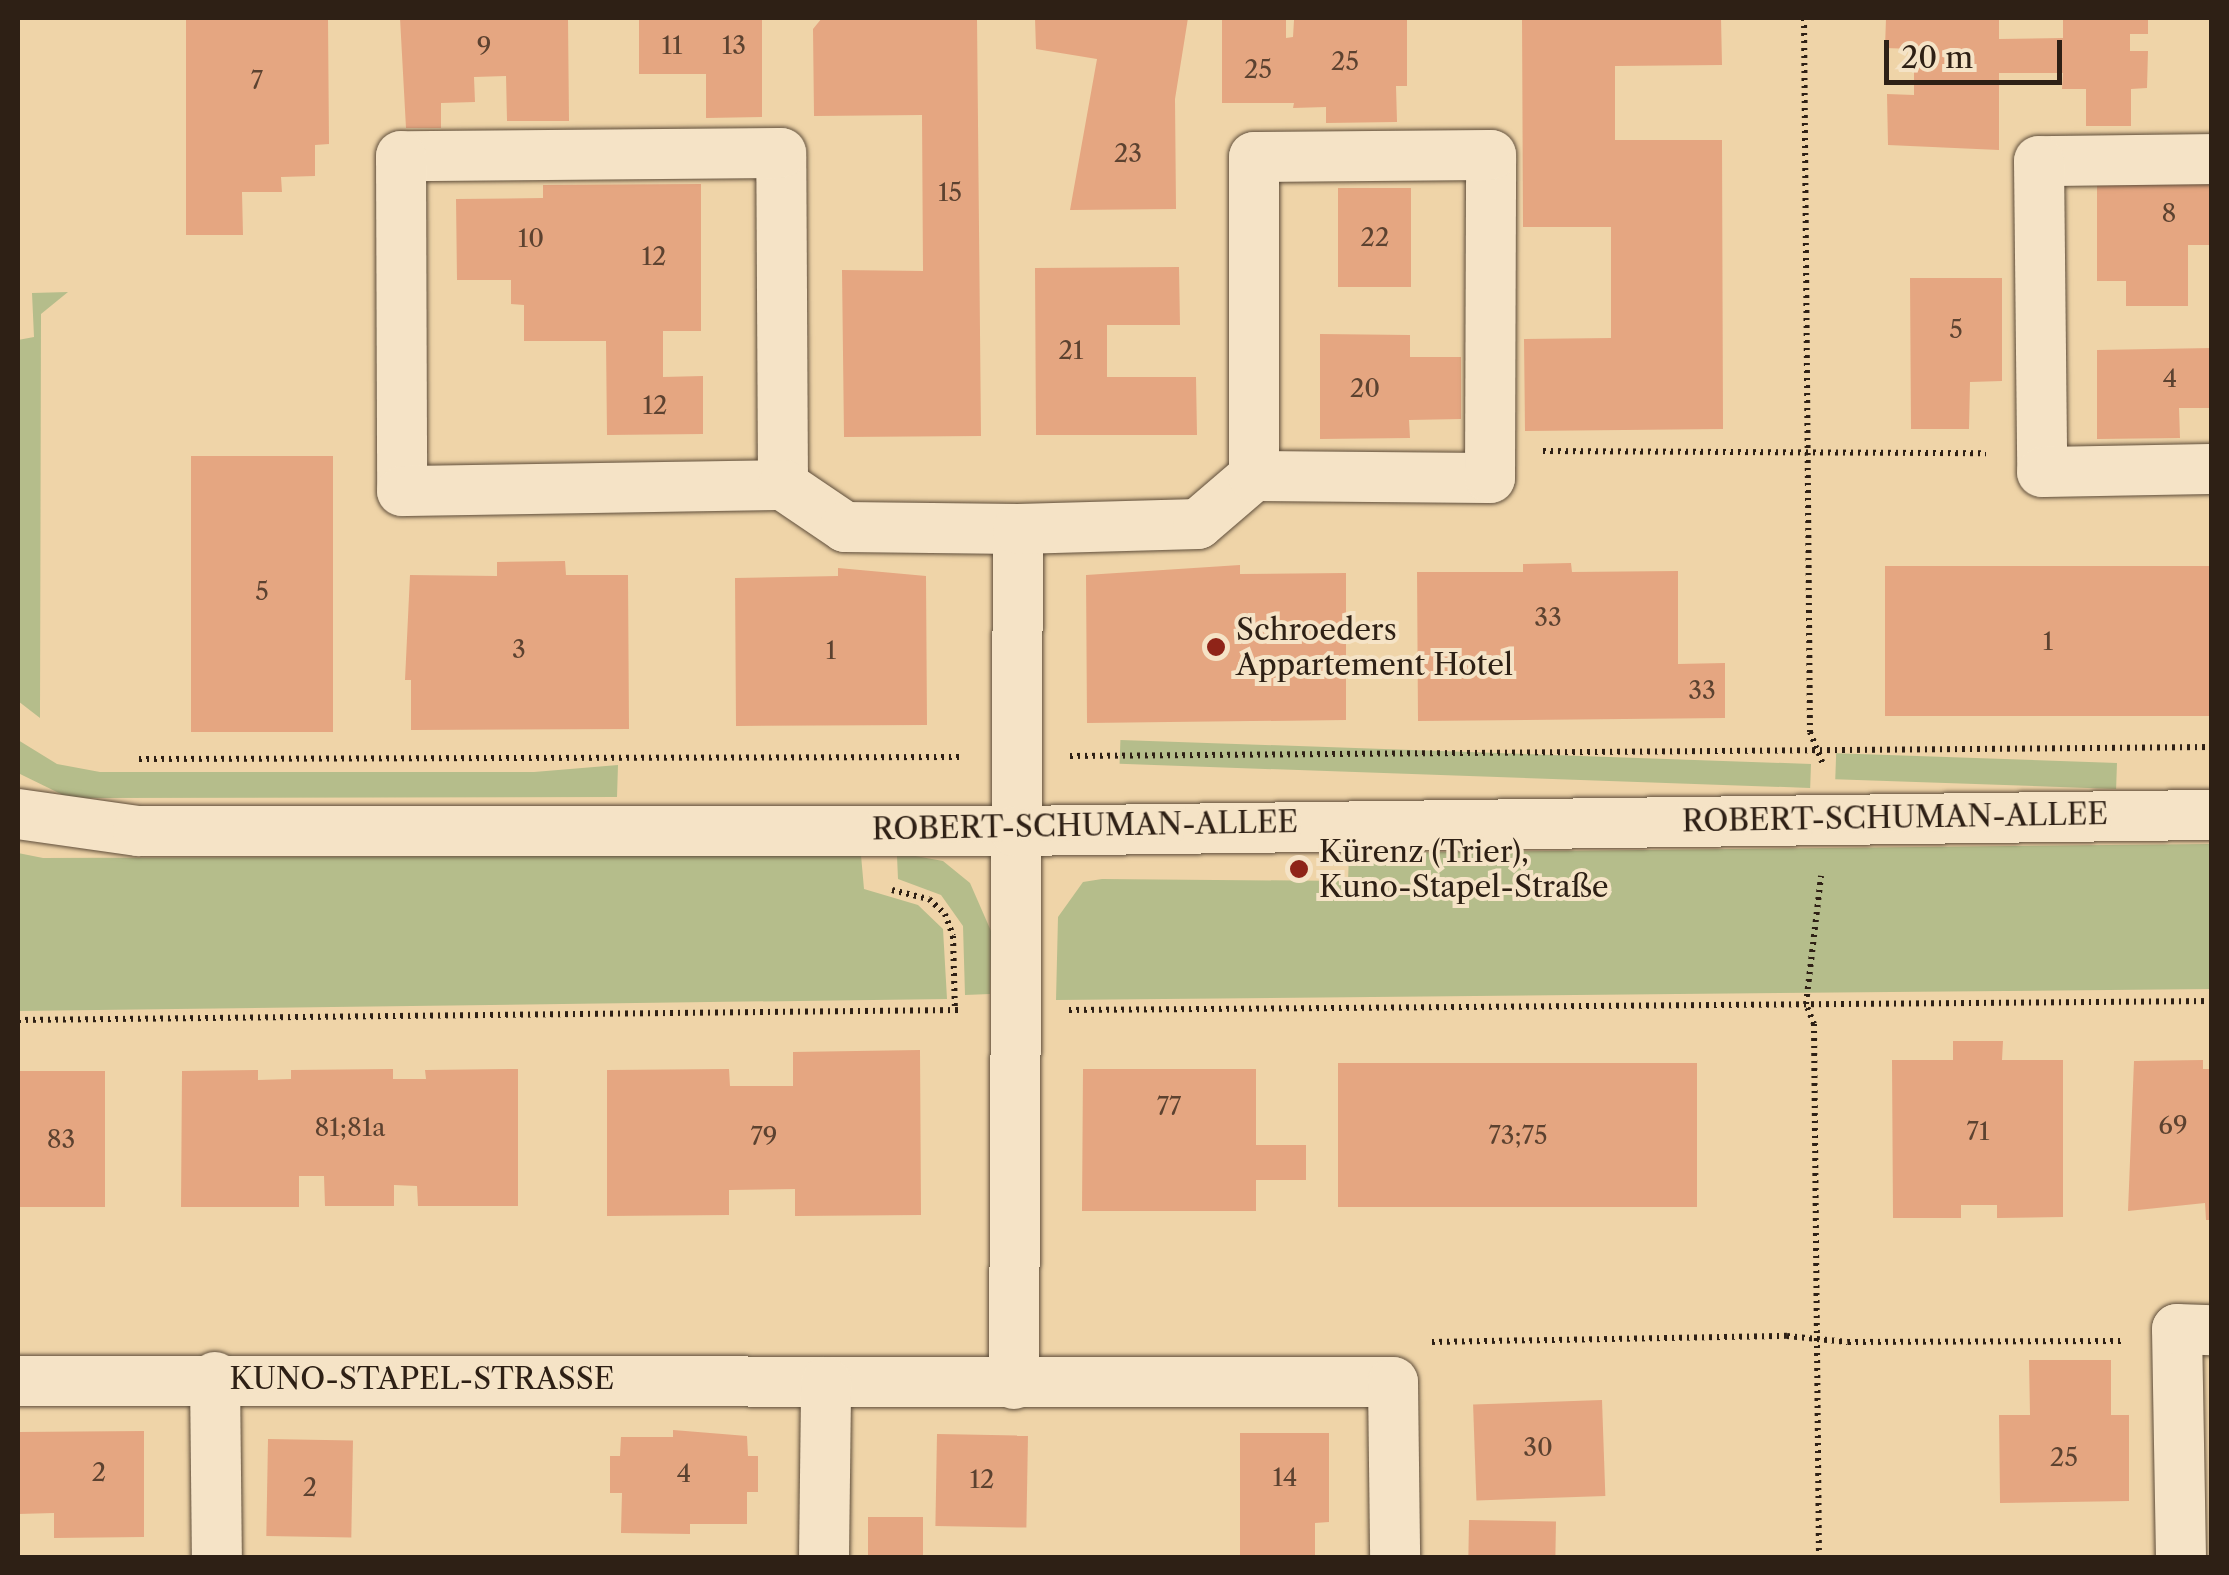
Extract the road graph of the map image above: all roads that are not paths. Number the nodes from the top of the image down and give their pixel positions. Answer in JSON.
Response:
{"nodes":[{"id":1,"x":2212,"y":158,"type":"edge"},
{"id":2,"x":2212,"y":469,"type":"edge"},
{"id":3,"x":1254,"y":476,"type":"junction"},
{"id":4,"x":783,"y":485,"type":"junction"},
{"id":5,"x":1018,"y":529,"type":"junction"},
{"id":6,"x":18,"y":814,"type":"edge"},
{"id":7,"x":2212,"y":814,"type":"edge"},
{"id":8,"x":1015,"y":831,"type":"junction"},
{"id":9,"x":2194,"y":1329,"type":"edge"},
{"id":10,"x":215,"y":1378,"type":"junction"},
{"id":11,"x":18,"y":1381,"type":"edge"},
{"id":12,"x":826,"y":1382,"type":"junction"},
{"id":13,"x":1014,"y":1384,"type":"junction"},
{"id":14,"x":217,"y":1558,"type":"edge"},
{"id":15,"x":824,"y":1558,"type":"edge"},
{"id":16,"x":1395,"y":1558,"type":"edge"},
{"id":17,"x":2180,"y":1558,"type":"edge"}],
"edges":[{"from":1,"to":2,"type":"street"},
{"from":3,"to":3,"type":"street"},
{"from":3,"to":5,"type":"street"},
{"from":4,"to":4,"type":"street"},
{"from":4,"to":5,"type":"street"},
{"from":5,"to":8,"type":"street"},
{"from":6,"to":8,"type":"street","name":"ROBERT-SCHUMAN-ALLEE"},
{"from":7,"to":8,"type":"street","name":"ROBERT-SCHUMAN-ALLEE"},
{"from":8,"to":13,"type":"street"},
{"from":9,"to":17,"type":"street"},
{"from":10,"to":11,"type":"street","name":"KUNO-STAPEL-STRASSE"},
{"from":10,"to":12,"type":"street","name":"KUNO-STAPEL-STRASSE"},
{"from":10,"to":14,"type":"street"},
{"from":12,"to":13,"type":"street","name":"KUNO-STAPEL-STRASSE"},
{"from":12,"to":15,"type":"street"},
{"from":13,"to":16,"type":"street","name":"KUNO-STAPEL-STRASSE"}]}
